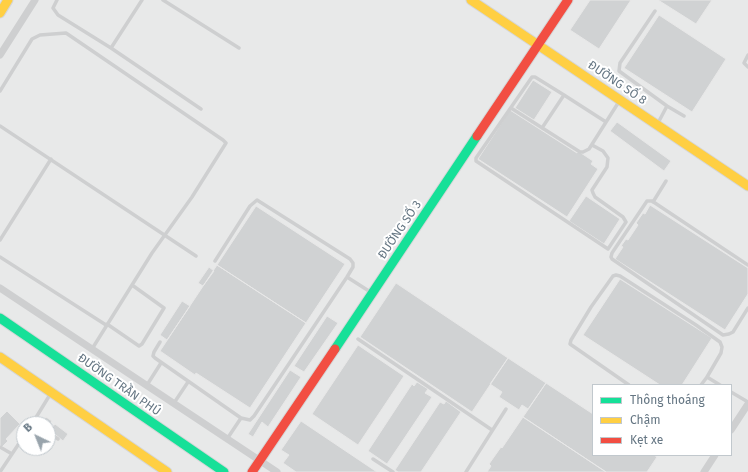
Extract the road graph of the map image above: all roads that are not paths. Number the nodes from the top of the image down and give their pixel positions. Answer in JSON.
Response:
{"nodes":[{"id":1,"x":8,"y":0,"type":"edge"},
{"id":2,"x":35,"y":0,"type":"edge"},
{"id":3,"x":57,"y":0,"type":"edge"},
{"id":4,"x":142,"y":0,"type":"edge"},
{"id":5,"x":163,"y":0,"type":"edge"},
{"id":6,"x":471,"y":0,"type":"edge"},
{"id":7,"x":568,"y":0,"type":"edge"},
{"id":8,"x":655,"y":11,"type":"dead end"},
{"id":9,"x":0,"y":12,"type":"edge"},
{"id":10,"x":539,"y":44,"type":"junction"},
{"id":11,"x":111,"y":48,"type":"junction"},
{"id":12,"x":239,"y":48,"type":"dead end"},
{"id":13,"x":0,"y":55,"type":"edge"},
{"id":14,"x":748,"y":55,"type":"edge"},
{"id":15,"x":748,"y":67,"type":"edge"},
{"id":16,"x":0,"y":91,"type":"edge"},
{"id":17,"x":564,"y":95,"type":"junction"},
{"id":18,"x":620,"y":99,"type":"junction"},
{"id":19,"x":667,"y":106,"type":"junction"},
{"id":20,"x":511,"y":108,"type":"junction"},
{"id":21,"x":201,"y":109,"type":"dead end"},
{"id":22,"x":684,"y":116,"type":"dead end"},
{"id":23,"x":606,"y":122,"type":"junction"},
{"id":24,"x":657,"y":124,"type":"junction"},
{"id":25,"x":0,"y":126,"type":"edge"},
{"id":26,"x":542,"y":128,"type":"junction"},
{"id":27,"x":592,"y":145,"type":"junction"},
{"id":28,"x":51,"y":159,"type":"junction"},
{"id":29,"x":666,"y":181,"type":"dead end"},
{"id":30,"x":748,"y":186,"type":"edge"},
{"id":31,"x":654,"y":202,"type":"junction"},
{"id":32,"x":165,"y":235,"type":"junction"},
{"id":33,"x":0,"y":240,"type":"edge"},
{"id":34,"x":196,"y":256,"type":"dead end"},
{"id":35,"x":0,"y":257,"type":"edge"},
{"id":36,"x":215,"y":261,"type":"dead end"},
{"id":37,"x":748,"y":265,"type":"edge"},
{"id":38,"x":347,"y":277,"type":"junction"},
{"id":39,"x":132,"y":285,"type":"junction"},
{"id":40,"x":0,"y":288,"type":"edge"},
{"id":41,"x":372,"y":293,"type":"junction"},
{"id":42,"x":748,"y":308,"type":"edge"},
{"id":43,"x":0,"y":318,"type":"edge"},
{"id":44,"x":107,"y":324,"type":"junction"},
{"id":45,"x":358,"y":339,"type":"dead end"},
{"id":46,"x":160,"y":342,"type":"dead end"},
{"id":47,"x":92,"y":349,"type":"junction"},
{"id":48,"x":0,"y":357,"type":"edge"},
{"id":49,"x":161,"y":363,"type":"junction"},
{"id":50,"x":707,"y":377,"type":"junction"},
{"id":51,"x":188,"y":382,"type":"junction"},
{"id":52,"x":628,"y":384,"type":"edge"},
{"id":53,"x":702,"y":384,"type":"edge"},
{"id":54,"x":718,"y":384,"type":"edge"},
{"id":55,"x":147,"y":385,"type":"junction"},
{"id":56,"x":52,"y":393,"type":"junction"},
{"id":57,"x":732,"y":393,"type":"edge"},
{"id":58,"x":174,"y":403,"type":"junction"},
{"id":59,"x":748,"y":403,"type":"edge"},
{"id":60,"x":506,"y":409,"type":"dead end"},
{"id":61,"x":38,"y":416,"type":"edge"},
{"id":62,"x":241,"y":418,"type":"junction"},
{"id":63,"x":732,"y":428,"type":"edge"},
{"id":64,"x":492,"y":430,"type":"junction"},
{"id":65,"x":227,"y":439,"type":"junction"},
{"id":66,"x":0,"y":447,"type":"edge"},
{"id":67,"x":16,"y":448,"type":"edge"},
{"id":68,"x":12,"y":454,"type":"junction"},
{"id":69,"x":714,"y":456,"type":"edge"},
{"id":70,"x":373,"y":459,"type":"dead end"},
{"id":71,"x":260,"y":461,"type":"junction"},
{"id":72,"x":0,"y":472,"type":"edge"},
{"id":73,"x":167,"y":472,"type":"edge"},
{"id":74,"x":224,"y":472,"type":"edge"},
{"id":75,"x":252,"y":472,"type":"edge"},
{"id":76,"x":277,"y":472,"type":"edge"},
{"id":77,"x":393,"y":472,"type":"edge"},
{"id":78,"x":466,"y":472,"type":"edge"},
{"id":79,"x":704,"y":472,"type":"edge"}],
"edges":[{"from":1,"to":9,"type":"street"},
{"from":2,"to":13,"type":"street"},
{"from":3,"to":11,"type":"lane"},
{"from":4,"to":11,"type":"lane"},
{"from":5,"to":12,"type":"lane"},
{"from":6,"to":10,"type":"street","name":"ĐƯỜNG SỐ 8"},
{"from":7,"to":10,"type":"street","name":"ĐƯỜNG SỐ 3"},
{"from":8,"to":19,"type":"lane"},
{"from":10,"to":18,"type":"street","name":"ĐƯỜNG SỐ 8"},
{"from":10,"to":41,"type":"street","name":"ĐƯỜNG SỐ 3"},
{"from":11,"to":21,"type":"lane"},
{"from":14,"to":15,"type":"lane"},
{"from":16,"to":32,"type":"lane"},
{"from":17,"to":20,"type":"lane"},
{"from":17,"to":23,"type":"lane"},
{"from":17,"to":26,"type":"lane"},
{"from":18,"to":23,"type":"lane"},
{"from":18,"to":24,"type":"street","name":"ĐƯỜNG SỐ 8"},
{"from":19,"to":22,"type":"lane"},
{"from":19,"to":24,"type":"lane"},
{"from":20,"to":26,"type":"lane"},
{"from":20,"to":27,"type":"lane"},
{"from":23,"to":27,"type":"lane"},
{"from":24,"to":30,"type":"street","name":"ĐƯỜNG SỐ 8"},
{"from":25,"to":28,"type":"lane"},
{"from":26,"to":27,"type":"lane"},
{"from":28,"to":32,"type":"lane"},
{"from":28,"to":33,"type":"lane"},
{"from":29,"to":31,"type":"lane"},
{"from":31,"to":37,"type":"lane"},
{"from":31,"to":42,"type":"lane"},
{"from":32,"to":34,"type":"lane"},
{"from":32,"to":39,"type":"lane"},
{"from":35,"to":44,"type":"lane"},
{"from":36,"to":38,"type":"lane"},
{"from":38,"to":41,"type":"lane"},
{"from":38,"to":62,"type":"lane"},
{"from":39,"to":44,"type":"lane"},
{"from":39,"to":44,"type":"lane"},
{"from":40,"to":47,"type":"street"},
{"from":41,"to":71,"type":"street","name":"ĐƯỜNG SỐ 3"},
{"from":43,"to":74,"type":"street","name":"ĐƯỜNG TRẦN PHÚ"},
{"from":44,"to":47,"type":"lane"},
{"from":45,"to":64,"type":"lane"},
{"from":46,"to":49,"type":"lane"},
{"from":47,"to":55,"type":"street"},
{"from":48,"to":56,"type":"street"},
{"from":49,"to":51,"type":"lane"},
{"from":49,"to":55,"type":"lane"},
{"from":50,"to":52,"type":"lane"},
{"from":50,"to":53,"type":"lane"},
{"from":50,"to":54,"type":"lane"},
{"from":51,"to":58,"type":"lane"},
{"from":51,"to":62,"type":"lane"},
{"from":55,"to":58,"type":"street"},
{"from":56,"to":61,"type":"lane"},
{"from":56,"to":73,"type":"street"},
{"from":57,"to":59,"type":"lane"},
{"from":58,"to":65,"type":"street"},
{"from":59,"to":63,"type":"street"},
{"from":60,"to":64,"type":"lane"},
{"from":62,"to":65,"type":"lane"},
{"from":64,"to":78,"type":"lane"},
{"from":65,"to":71,"type":"street"},
{"from":66,"to":68,"type":"lane"},
{"from":67,"to":68,"type":"lane"},
{"from":68,"to":72,"type":"lane"},
{"from":69,"to":79,"type":"street"},
{"from":70,"to":77,"type":"lane"},
{"from":71,"to":75,"type":"street","name":"ĐƯỜNG SỐ 3"},
{"from":71,"to":76,"type":"street"}]}
